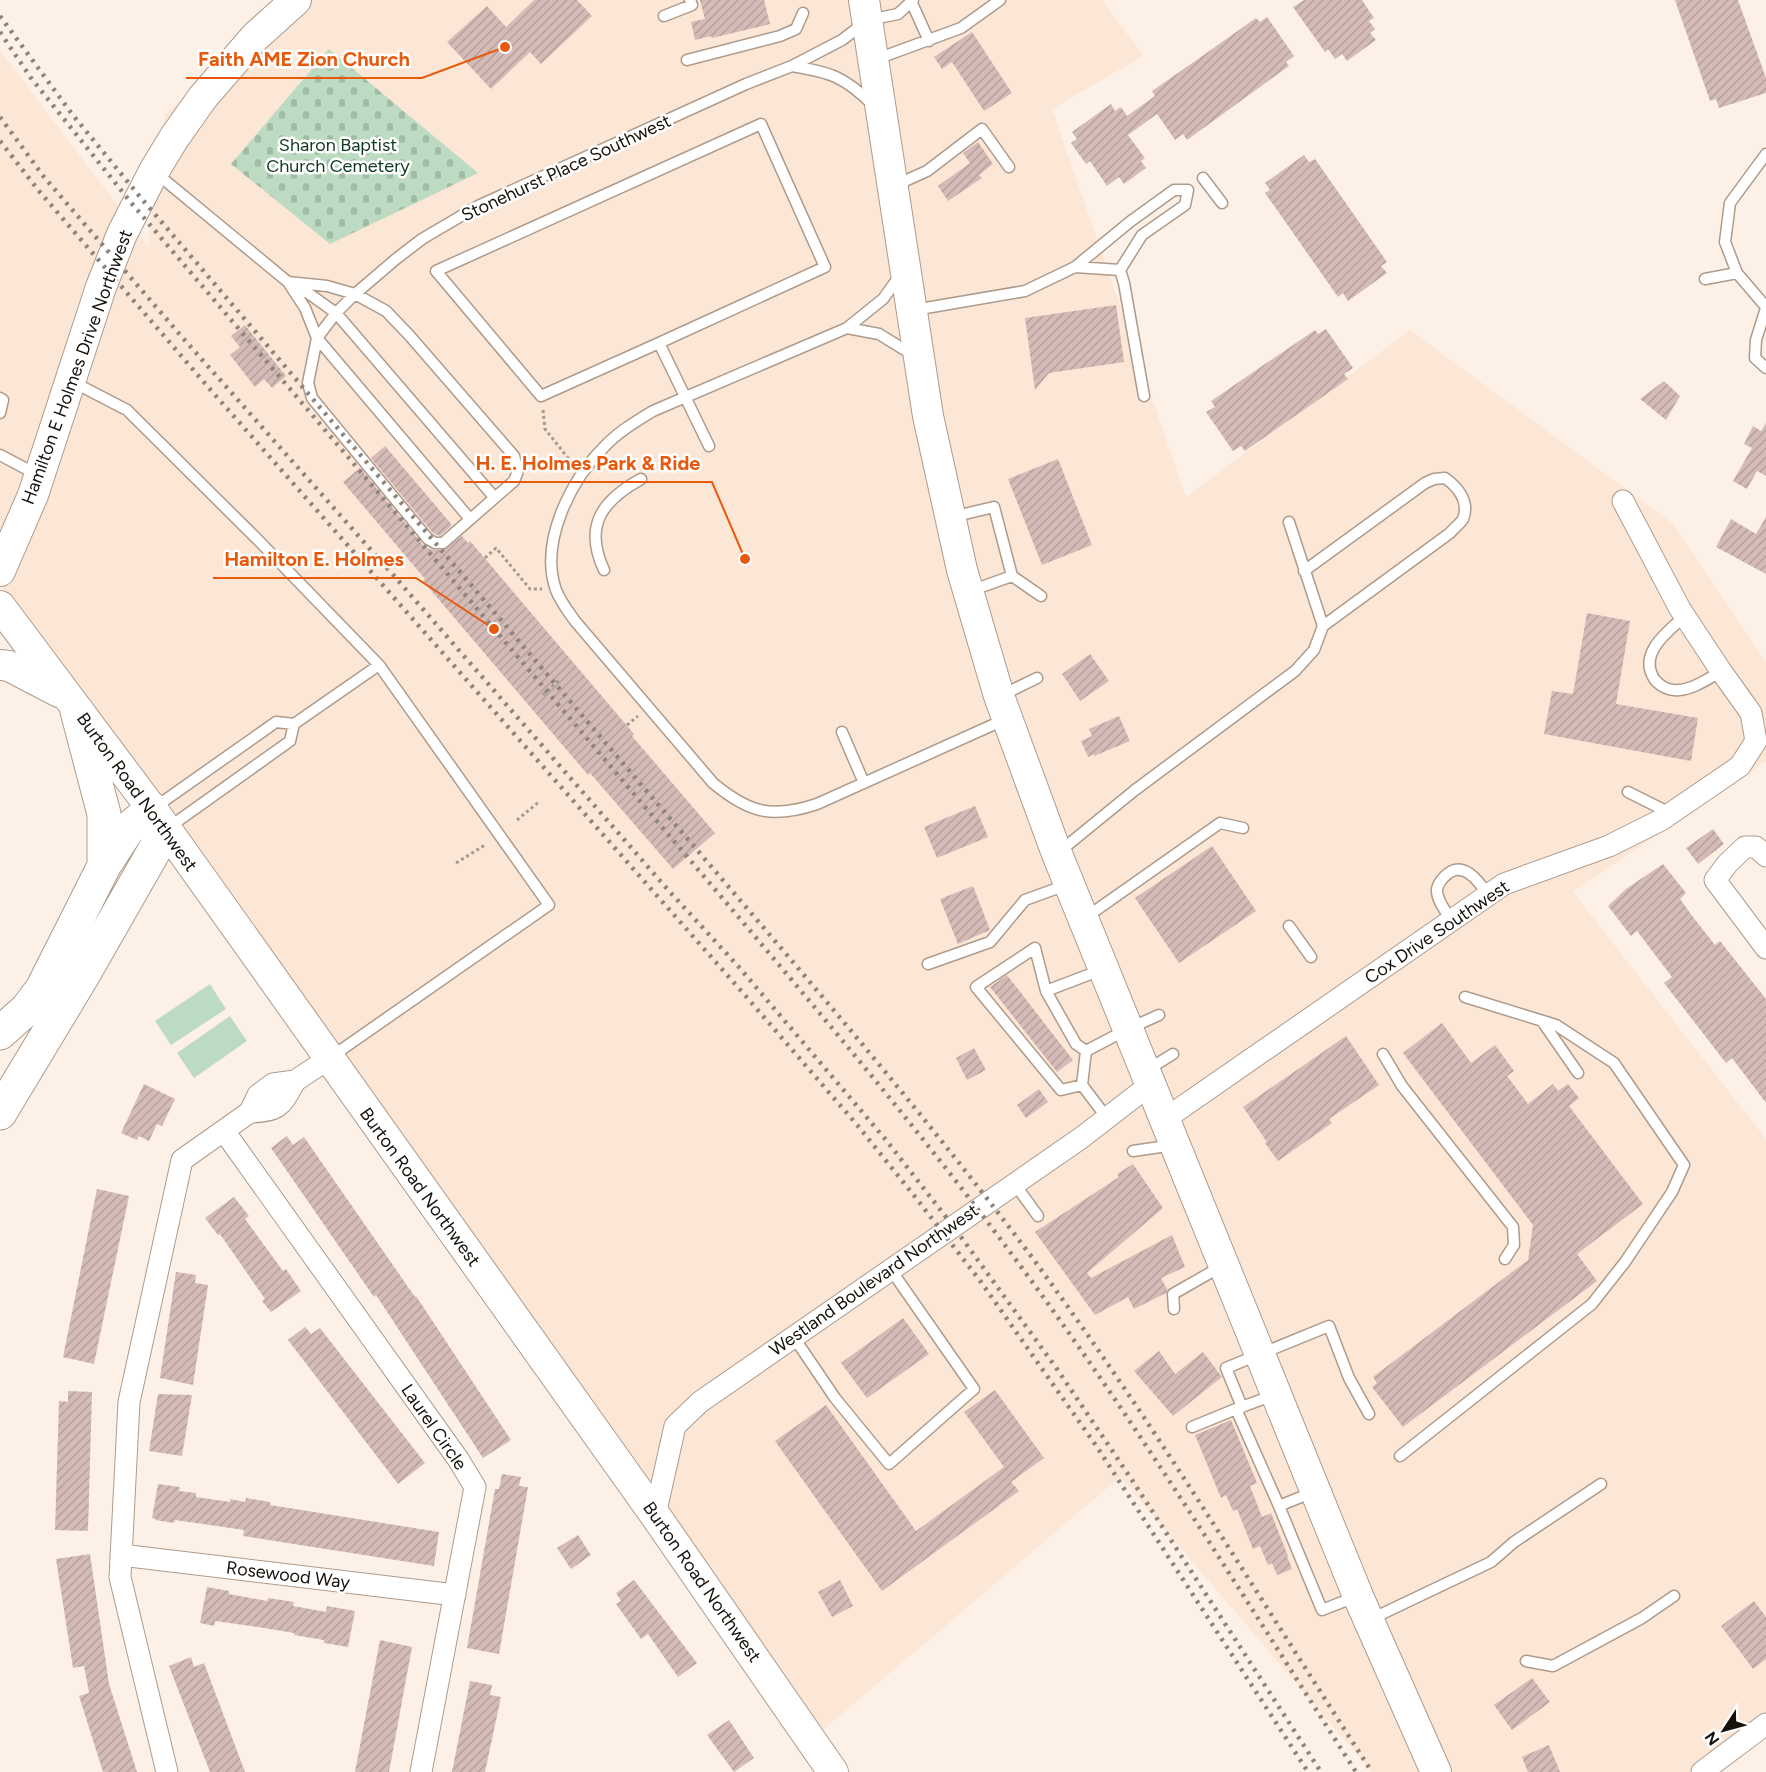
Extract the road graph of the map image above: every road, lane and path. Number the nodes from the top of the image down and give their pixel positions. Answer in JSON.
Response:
{"nodes":[{"id":1,"x":296,"y":0,"type":"edge"},
{"id":2,"x":690,"y":0,"type":"edge"},
{"id":3,"x":912,"y":0,"type":"edge"},
{"id":4,"x":1000,"y":0,"type":"edge"},
{"id":5,"x":866,"y":10,"type":"edge"},
{"id":6,"x":803,"y":13,"type":"dead end"},
{"id":7,"x":664,"y":16,"type":"dead end"},
{"id":8,"x":929,"y":41,"type":"junction"},
{"id":9,"x":687,"y":60,"type":"dead end"},
{"id":10,"x":874,"y":60,"type":"junction"},
{"id":11,"x":792,"y":66,"type":"junction"},
{"id":12,"x":882,"y":114,"type":"junction"},
{"id":13,"x":1766,"y":154,"type":"edge"},
{"id":14,"x":1009,"y":168,"type":"dead end"},
{"id":15,"x":154,"y":171,"type":"junction"},
{"id":16,"x":1203,"y":178,"type":"dead end"},
{"id":17,"x":894,"y":186,"type":"junction"},
{"id":18,"x":1222,"y":203,"type":"dead end"},
{"id":19,"x":1131,"y":222,"type":"junction"},
{"id":20,"x":1142,"y":235,"type":"junction"},
{"id":21,"x":906,"y":267,"type":"junction"},
{"id":22,"x":1075,"y":267,"type":"junction"},
{"id":23,"x":1120,"y":270,"type":"junction"},
{"id":24,"x":1737,"y":273,"type":"junction"},
{"id":25,"x":1705,"y":279,"type":"dead end"},
{"id":26,"x":288,"y":282,"type":"junction"},
{"id":27,"x":355,"y":294,"type":"junction"},
{"id":28,"x":1766,"y":308,"type":"edge"},
{"id":29,"x":913,"y":310,"type":"junction"},
{"id":30,"x":336,"y":313,"type":"junction"},
{"id":31,"x":847,"y":328,"type":"junction"},
{"id":32,"x":317,"y":338,"type":"junction"},
{"id":33,"x":659,"y":343,"type":"junction"},
{"id":34,"x":920,"y":359,"type":"junction"},
{"id":35,"x":1766,"y":369,"type":"edge"},
{"id":36,"x":70,"y":381,"type":"junction"},
{"id":37,"x":541,"y":396,"type":"junction"},
{"id":38,"x":1144,"y":396,"type":"dead end"},
{"id":39,"x":684,"y":397,"type":"junction"},
{"id":40,"x":0,"y":398,"type":"edge"},
{"id":41,"x":0,"y":413,"type":"edge"},
{"id":42,"x":709,"y":446,"type":"dead end"},
{"id":43,"x":0,"y":455,"type":"edge"},
{"id":44,"x":581,"y":474,"type":"junction"},
{"id":45,"x":39,"y":475,"type":"junction"},
{"id":46,"x":641,"y":479,"type":"dead end"},
{"id":47,"x":494,"y":497,"type":"junction"},
{"id":48,"x":1623,"y":501,"type":"dead end"},
{"id":49,"x":949,"y":518,"type":"junction"},
{"id":50,"x":470,"y":519,"type":"junction"},
{"id":51,"x":1288,"y":522,"type":"dead end"},
{"id":52,"x":484,"y":558,"type":"dead end"},
{"id":53,"x":604,"y":570,"type":"dead end"},
{"id":54,"x":0,"y":571,"type":"edge"},
{"id":55,"x":1305,"y":571,"type":"junction"},
{"id":56,"x":1012,"y":576,"type":"junction"},
{"id":57,"x":556,"y":588,"type":"junction"},
{"id":58,"x":968,"y":591,"type":"junction"},
{"id":59,"x":1041,"y":596,"type":"dead end"},
{"id":60,"x":0,"y":606,"type":"edge"},
{"id":61,"x":1685,"y":616,"type":"junction"},
{"id":62,"x":1323,"y":626,"type":"junction"},
{"id":63,"x":0,"y":664,"type":"edge"},
{"id":64,"x":379,"y":665,"type":"junction"},
{"id":65,"x":1722,"y":671,"type":"junction"},
{"id":66,"x":1037,"y":678,"type":"dead end"},
{"id":67,"x":560,"y":679,"type":"dead end"},
{"id":68,"x":543,"y":694,"type":"dead end"},
{"id":69,"x":72,"y":703,"type":"junction"},
{"id":70,"x":1002,"y":708,"type":"junction"},
{"id":71,"x":294,"y":724,"type":"junction"},
{"id":72,"x":842,"y":732,"type":"dead end"},
{"id":73,"x":864,"y":783,"type":"junction"},
{"id":74,"x":1628,"y":792,"type":"dead end"},
{"id":75,"x":540,"y":801,"type":"dead end"},
{"id":76,"x":1670,"y":813,"type":"junction"},
{"id":77,"x":159,"y":820,"type":"junction"},
{"id":78,"x":517,"y":820,"type":"dead end"},
{"id":79,"x":1243,"y":828,"type":"dead end"},
{"id":80,"x":485,"y":844,"type":"dead end"},
{"id":81,"x":1057,"y":854,"type":"junction"},
{"id":82,"x":1766,"y":856,"type":"edge"},
{"id":83,"x":456,"y":863,"type":"dead end"},
{"id":84,"x":104,"y":866,"type":"junction"},
{"id":85,"x":1069,"y":884,"type":"junction"},
{"id":86,"x":1488,"y":895,"type":"junction"},
{"id":87,"x":1083,"y":919,"type":"junction"},
{"id":88,"x":1451,"y":920,"type":"junction"},
{"id":89,"x":1289,"y":926,"type":"dead end"},
{"id":90,"x":1766,"y":948,"type":"edge"},
{"id":91,"x":1311,"y":957,"type":"dead end"},
{"id":92,"x":928,"y":964,"type":"dead end"},
{"id":93,"x":1104,"y":969,"type":"junction"},
{"id":94,"x":1046,"y":991,"type":"junction"},
{"id":95,"x":1465,"y":997,"type":"dead end"},
{"id":96,"x":1159,"y":1015,"type":"dead end"},
{"id":97,"x":1542,"y":1021,"type":"junction"},
{"id":98,"x":1128,"y":1029,"type":"junction"},
{"id":99,"x":0,"y":1034,"type":"edge"},
{"id":100,"x":1086,"y":1051,"type":"junction"},
{"id":101,"x":1173,"y":1054,"type":"dead end"},
{"id":102,"x":1383,"y":1054,"type":"dead end"},
{"id":103,"x":328,"y":1059,"type":"junction"},
{"id":104,"x":1578,"y":1073,"type":"dead end"},
{"id":105,"x":1148,"y":1077,"type":"junction"},
{"id":106,"x":1082,"y":1085,"type":"junction"},
{"id":107,"x":0,"y":1113,"type":"edge"},
{"id":108,"x":1107,"y":1118,"type":"junction"},
{"id":109,"x":224,"y":1131,"type":"junction"},
{"id":110,"x":1171,"y":1132,"type":"junction"},
{"id":111,"x":1133,"y":1151,"type":"dead end"},
{"id":112,"x":1014,"y":1182,"type":"junction"},
{"id":113,"x":1038,"y":1216,"type":"dead end"},
{"id":114,"x":1505,"y":1259,"type":"dead end"},
{"id":115,"x":1224,"y":1265,"type":"junction"},
{"id":116,"x":891,"y":1270,"type":"junction"},
{"id":117,"x":1174,"y":1309,"type":"dead end"},
{"id":118,"x":794,"y":1336,"type":"junction"},
{"id":119,"x":1261,"y":1354,"type":"junction"},
{"id":120,"x":1277,"y":1394,"type":"junction"},
{"id":121,"x":1239,"y":1408,"type":"junction"},
{"id":122,"x":1369,"y":1414,"type":"dead end"},
{"id":123,"x":1191,"y":1427,"type":"dead end"},
{"id":124,"x":1400,"y":1456,"type":"dead end"},
{"id":125,"x":1601,"y":1484,"type":"dead end"},
{"id":126,"x":1316,"y":1491,"type":"junction"},
{"id":127,"x":1279,"y":1506,"type":"junction"},
{"id":128,"x":655,"y":1515,"type":"junction"},
{"id":129,"x":121,"y":1555,"type":"junction"},
{"id":130,"x":455,"y":1595,"type":"junction"},
{"id":131,"x":1674,"y":1596,"type":"dead end"},
{"id":132,"x":1363,"y":1608,"type":"junction"},
{"id":133,"x":1526,"y":1661,"type":"dead end"},
{"id":134,"x":1766,"y":1724,"type":"edge"},
{"id":135,"x":166,"y":1772,"type":"edge"},
{"id":136,"x":421,"y":1772,"type":"edge"},
{"id":137,"x":833,"y":1772,"type":"edge"},
{"id":138,"x":1436,"y":1772,"type":"edge"},
{"id":139,"x":1702,"y":1772,"type":"edge"}],
"edges":[{"from":1,"to":15,"type":"main road","name":"Hamilton E Holmes Drive Northwest"},
{"from":2,"to":7,"type":"lane"},
{"from":3,"to":5,"type":"lane"},
{"from":3,"to":8,"type":"lane"},
{"from":4,"to":8,"type":"lane"},
{"from":5,"to":10,"type":"main road"},
{"from":5,"to":11,"type":"lane","name":"Stonehurst Place Southwest"},
{"from":6,"to":9,"type":"lane"},
{"from":8,"to":10,"type":"lane"},
{"from":10,"to":12,"type":"main road"},
{"from":11,"to":12,"type":"lane"},
{"from":11,"to":27,"type":"lane","name":"Stonehurst Place Southwest"},
{"from":12,"to":17,"type":"main road"},
{"from":13,"to":24,"type":"lane"},
{"from":14,"to":17,"type":"lane"},
{"from":15,"to":26,"type":"lane"},
{"from":15,"to":36,"type":"main road","name":"Hamilton E Holmes Drive Northwest"},
{"from":16,"to":18,"type":"lane"},
{"from":17,"to":21,"type":"main road"},
{"from":19,"to":20,"type":"lane"},
{"from":19,"to":20,"type":"lane"},
{"from":19,"to":22,"type":"lane"},
{"from":20,"to":23,"type":"lane"},
{"from":21,"to":29,"type":"main road"},
{"from":21,"to":31,"type":"lane"},
{"from":22,"to":23,"type":"lane"},
{"from":22,"to":29,"type":"lane"},
{"from":23,"to":38,"type":"lane"},
{"from":24,"to":25,"type":"lane"},
{"from":24,"to":28,"type":"lane"},
{"from":26,"to":27,"type":"lane"},
{"from":26,"to":30,"type":"lane"},
{"from":26,"to":32,"type":"lane"},
{"from":27,"to":30,"type":"lane","name":"Stonehurst Place Southwest"},
{"from":27,"to":47,"type":"lane"},
{"from":28,"to":35,"type":"lane"},
{"from":29,"to":34,"type":"main road"},
{"from":30,"to":32,"type":"lane","name":"Stonehurst Place Southwest"},
{"from":30,"to":47,"type":"lane"},
{"from":31,"to":34,"type":"lane"},
{"from":31,"to":39,"type":"lane"},
{"from":32,"to":50,"type":"lane"},
{"from":32,"to":50,"type":"lane"},
{"from":33,"to":37,"type":"lane"},
{"from":33,"to":37,"type":"lane"},
{"from":33,"to":39,"type":"lane"},
{"from":34,"to":49,"type":"main road"},
{"from":36,"to":45,"type":"main road","name":"Hamilton E Holmes Drive Northwest"},
{"from":36,"to":64,"type":"lane"},
{"from":37,"to":44,"type":"path"},
{"from":39,"to":42,"type":"lane"},
{"from":39,"to":44,"type":"lane"},
{"from":40,"to":41,"type":"lane"},
{"from":43,"to":45,"type":"lane"},
{"from":44,"to":57,"type":"lane"},
{"from":45,"to":54,"type":"main road","name":"Hamilton E Holmes Drive Northwest"},
{"from":46,"to":53,"type":"lane"},
{"from":47,"to":50,"type":"lane"},
{"from":48,"to":61,"type":"street","name":"Cox Drive Southwest"},
{"from":49,"to":56,"type":"lane"},
{"from":49,"to":58,"type":"main road"},
{"from":51,"to":55,"type":"lane"},
{"from":52,"to":57,"type":"path"},
{"from":55,"to":62,"type":"lane"},
{"from":55,"to":62,"type":"lane"},
{"from":56,"to":58,"type":"lane"},
{"from":56,"to":59,"type":"lane"},
{"from":57,"to":73,"type":"lane"},
{"from":58,"to":70,"type":"main road"},
{"from":60,"to":69,"type":"main road","name":"Burton Road Northwest"},
{"from":61,"to":65,"type":"street","name":"Cox Drive Southwest"},
{"from":61,"to":65,"type":"lane"},
{"from":62,"to":81,"type":"lane"},
{"from":63,"to":69,"type":"main road"},
{"from":64,"to":71,"type":"lane"},
{"from":64,"to":103,"type":"lane"},
{"from":65,"to":76,"type":"street","name":"Cox Drive Southwest"},
{"from":66,"to":70,"type":"lane"},
{"from":67,"to":68,"type":"path"},
{"from":69,"to":77,"type":"main road","name":"Burton Road Northwest"},
{"from":69,"to":84,"type":"highway"},
{"from":70,"to":73,"type":"lane"},
{"from":70,"to":81,"type":"main road"},
{"from":71,"to":77,"type":"lane"},
{"from":71,"to":77,"type":"lane"},
{"from":72,"to":73,"type":"lane"},
{"from":74,"to":76,"type":"lane"},
{"from":75,"to":78,"type":"path"},
{"from":76,"to":86,"type":"street","name":"Cox Drive Southwest"},
{"from":77,"to":84,"type":"highway"},
{"from":77,"to":103,"type":"main road","name":"Burton Road Northwest"},
{"from":77,"to":107,"type":"highway"},
{"from":79,"to":87,"type":"lane"},
{"from":80,"to":83,"type":"path"},
{"from":81,"to":85,"type":"main road"},
{"from":82,"to":90,"type":"street"},
{"from":84,"to":99,"type":"highway"},
{"from":85,"to":87,"type":"main road"},
{"from":85,"to":92,"type":"lane"},
{"from":86,"to":88,"type":"street","name":"Cox Drive Southwest"},
{"from":86,"to":88,"type":"lane"},
{"from":87,"to":93,"type":"main road"},
{"from":88,"to":110,"type":"street","name":"Cox Drive Southwest"},
{"from":89,"to":91,"type":"lane"},
{"from":93,"to":94,"type":"lane"},
{"from":93,"to":98,"type":"main road"},
{"from":94,"to":100,"type":"lane"},
{"from":94,"to":106,"type":"lane"},
{"from":95,"to":97,"type":"lane"},
{"from":96,"to":98,"type":"lane"},
{"from":97,"to":104,"type":"lane"},
{"from":97,"to":124,"type":"lane"},
{"from":98,"to":100,"type":"lane"},
{"from":98,"to":105,"type":"main road"},
{"from":100,"to":106,"type":"lane"},
{"from":101,"to":105,"type":"lane"},
{"from":102,"to":114,"type":"lane"},
{"from":103,"to":109,"type":"street"},
{"from":103,"to":128,"type":"main road","name":"Burton Road Northwest"},
{"from":105,"to":108,"type":"street","name":"Westland Boulevard Northwest"},
{"from":105,"to":110,"type":"main road"},
{"from":106,"to":108,"type":"lane"},
{"from":108,"to":112,"type":"street","name":"Westland Boulevard Northwest"},
{"from":109,"to":129,"type":"street"},
{"from":109,"to":130,"type":"street","name":"Laurel Circle"},
{"from":110,"to":111,"type":"lane"},
{"from":110,"to":115,"type":"main road"},
{"from":112,"to":113,"type":"lane"},
{"from":112,"to":116,"type":"street","name":"Westland Boulevard Northwest"},
{"from":115,"to":117,"type":"lane"},
{"from":115,"to":119,"type":"main road"},
{"from":116,"to":118,"type":"street","name":"Westland Boulevard Northwest"},
{"from":116,"to":118,"type":"lane"},
{"from":118,"to":128,"type":"street","name":"Westland Boulevard Northwest"},
{"from":119,"to":120,"type":"main road"},
{"from":119,"to":121,"type":"lane"},
{"from":119,"to":122,"type":"lane"},
{"from":120,"to":121,"type":"lane"},
{"from":120,"to":126,"type":"main road"},
{"from":121,"to":123,"type":"lane"},
{"from":121,"to":127,"type":"lane"},
{"from":125,"to":132,"type":"lane"},
{"from":126,"to":127,"type":"lane"},
{"from":126,"to":132,"type":"main road"},
{"from":127,"to":132,"type":"lane"},
{"from":128,"to":137,"type":"main road","name":"Burton Road Northwest"},
{"from":129,"to":130,"type":"street","name":"Rosewood Way"},
{"from":129,"to":135,"type":"street"},
{"from":130,"to":136,"type":"street","name":"Laurel Circle"},
{"from":131,"to":133,"type":"lane"},
{"from":132,"to":138,"type":"main road"},
{"from":134,"to":139,"type":"street"}]}
